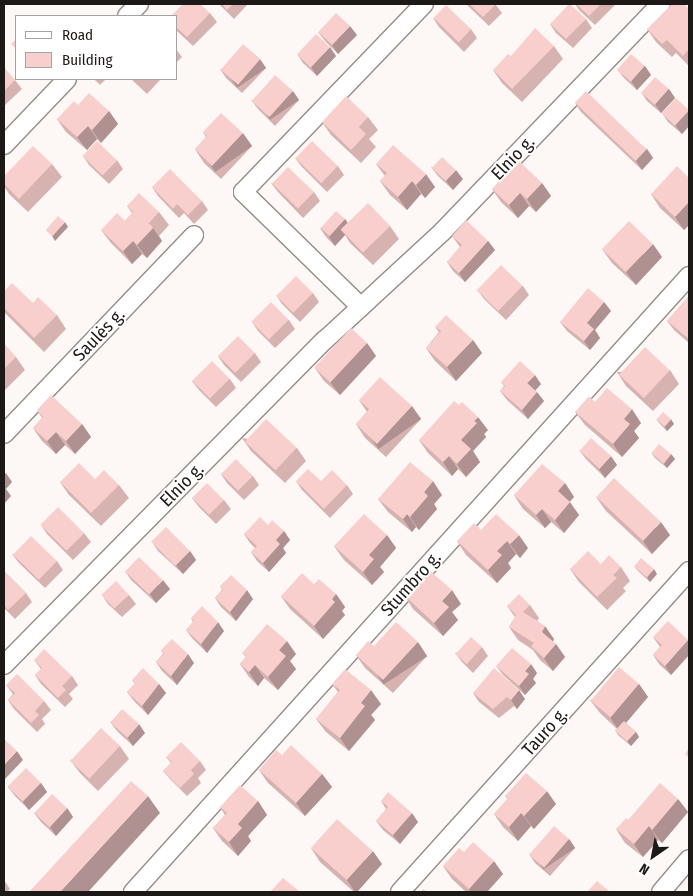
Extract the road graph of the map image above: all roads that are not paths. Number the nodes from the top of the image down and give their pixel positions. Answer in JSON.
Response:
{"nodes":[{"id":1,"x":139,"y":4,"type":"edge"},
{"id":2,"x":424,"y":4,"type":"edge"},
{"id":3,"x":661,"y":4,"type":"edge"},
{"id":4,"x":128,"y":15,"type":"edge"},
{"id":5,"x":66,"y":80,"type":"edge"},
{"id":6,"x":4,"y":145,"type":"edge"},
{"id":7,"x":194,"y":236,"type":"dead end"},
{"id":8,"x":689,"y":276,"type":"edge"},
{"id":9,"x":361,"y":307,"type":"junction"},
{"id":10,"x":4,"y":434,"type":"edge"},
{"id":11,"x":689,"y":571,"type":"edge"},
{"id":12,"x":4,"y":665,"type":"edge"},
{"id":13,"x":689,"y":859,"type":"edge"},
{"id":14,"x":133,"y":892,"type":"edge"},
{"id":15,"x":400,"y":892,"type":"edge"},
{"id":16,"x":660,"y":892,"type":"edge"}],
"edges":[{"from":1,"to":4,"type":"street"},
{"from":2,"to":9,"type":"street"},
{"from":3,"to":9,"type":"street","name":"Elnio g."},
{"from":5,"to":6,"type":"street"},
{"from":7,"to":10,"type":"street","name":"Saulės g."},
{"from":8,"to":14,"type":"street","name":"Stumbro g."},
{"from":9,"to":12,"type":"street","name":"Elnio g."},
{"from":11,"to":15,"type":"street","name":"Tauro g."},
{"from":13,"to":16,"type":"street"}]}
